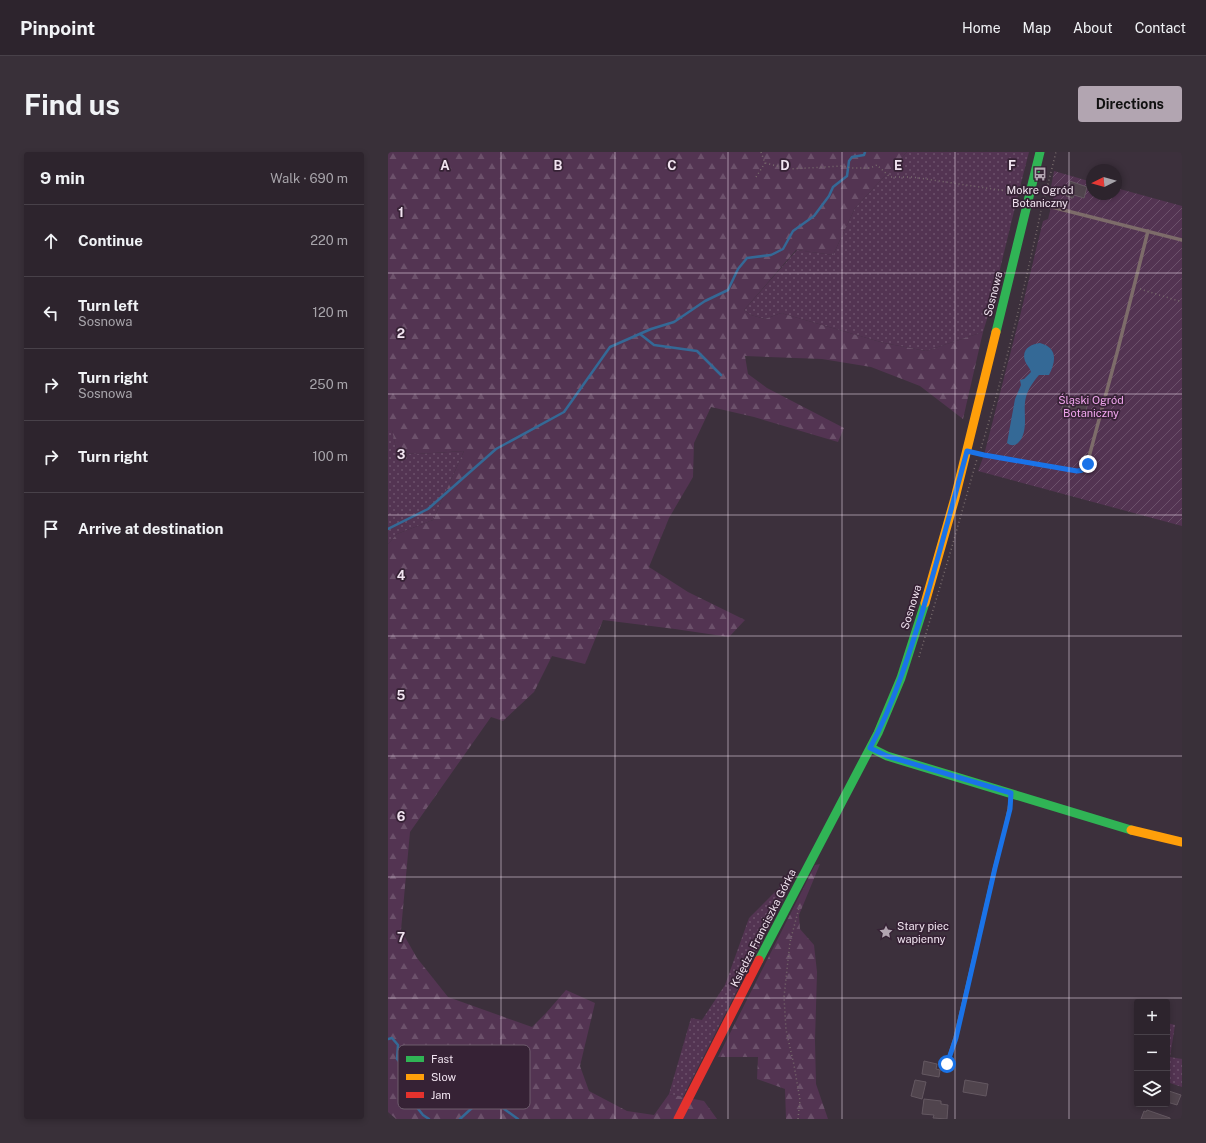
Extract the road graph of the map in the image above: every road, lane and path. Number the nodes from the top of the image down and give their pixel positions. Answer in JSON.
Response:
{"nodes":[{"id":1,"x":761,"y":152,"type":"edge"},
{"id":2,"x":1040,"y":152,"type":"edge"},
{"id":3,"x":765,"y":163,"type":"junction"},
{"id":4,"x":756,"y":177,"type":"dead end"},
{"id":5,"x":1025,"y":197,"type":"junction"},
{"id":6,"x":1148,"y":231,"type":"junction"},
{"id":7,"x":1182,"y":240,"type":"edge"},
{"id":8,"x":1134,"y":287,"type":"junction"},
{"id":9,"x":1182,"y":302,"type":"edge"},
{"id":10,"x":967,"y":451,"type":"junction"},
{"id":11,"x":870,"y":748,"type":"junction"},
{"id":12,"x":1011,"y":793,"type":"junction"},
{"id":13,"x":1182,"y":842,"type":"edge"},
{"id":14,"x":947,"y":1064,"type":"dead end"},
{"id":15,"x":678,"y":1119,"type":"edge"}],
"edges":[{"from":1,"to":3,"type":"path"},
{"from":2,"to":5,"type":"street","name":"Sosnowa"},
{"from":3,"to":4,"type":"path"},
{"from":3,"to":5,"type":"path"},
{"from":5,"to":6,"type":"lane"},
{"from":5,"to":10,"type":"street","name":"Sosnowa"},
{"from":6,"to":7,"type":"lane"},
{"from":6,"to":8,"type":"lane"},
{"from":8,"to":9,"type":"path"},
{"from":8,"to":10,"type":"lane"},
{"from":10,"to":11,"type":"street","name":"Sosnowa"},
{"from":11,"to":12,"type":"street"},
{"from":11,"to":15,"type":"street","name":"Księdza Franciszka Górka"},
{"from":12,"to":13,"type":"street"},
{"from":12,"to":14,"type":"lane"}]}
